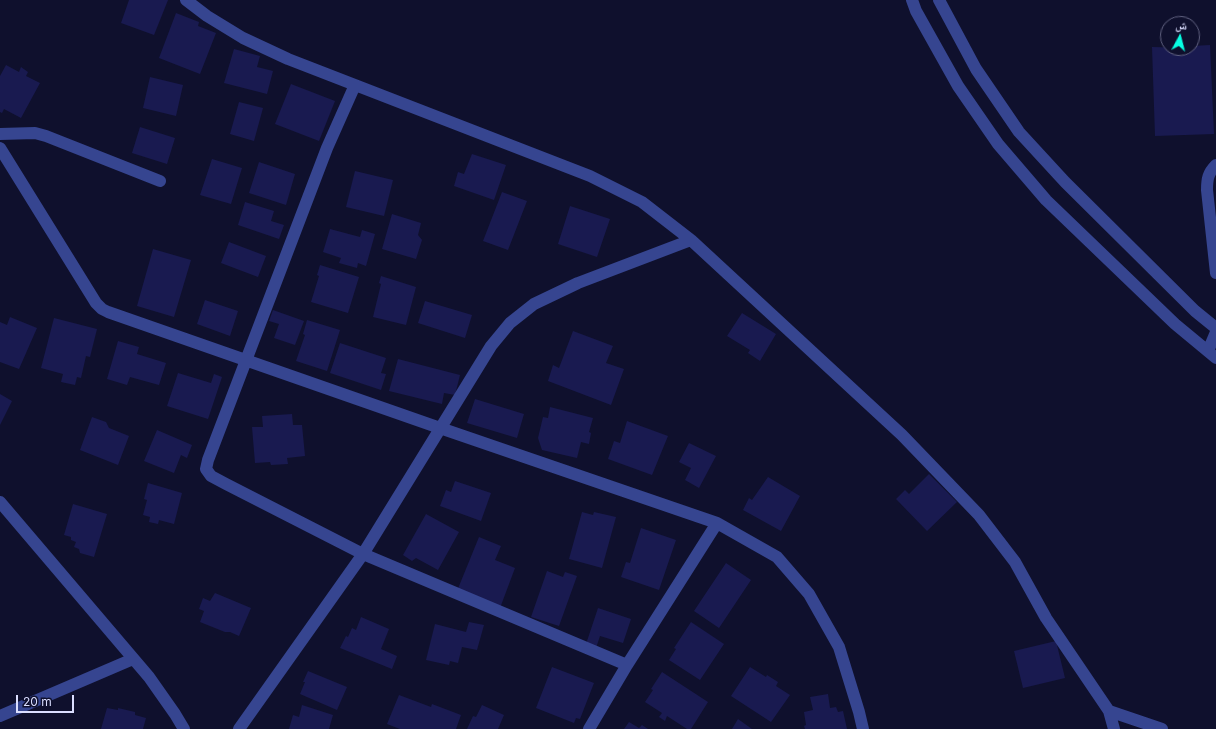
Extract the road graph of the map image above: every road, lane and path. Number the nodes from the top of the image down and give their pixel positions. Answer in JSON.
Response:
{"nodes":[{"id":1,"x":186,"y":0,"type":"edge"},
{"id":2,"x":912,"y":0,"type":"edge"},
{"id":3,"x":939,"y":0,"type":"edge"},
{"id":4,"x":355,"y":85,"type":"junction"},
{"id":5,"x":0,"y":134,"type":"edge"},
{"id":6,"x":0,"y":148,"type":"edge"},
{"id":7,"x":1216,"y":165,"type":"edge"},
{"id":8,"x":160,"y":181,"type":"dead end"},
{"id":9,"x":691,"y":240,"type":"junction"},
{"id":10,"x":1216,"y":273,"type":"edge"},
{"id":11,"x":1216,"y":328,"type":"edge"},
{"id":12,"x":1216,"y":332,"type":"edge"},
{"id":13,"x":1212,"y":355,"type":"edge"},
{"id":14,"x":246,"y":360,"type":"junction"},
{"id":15,"x":440,"y":428,"type":"junction"},
{"id":16,"x":0,"y":502,"type":"edge"},
{"id":17,"x":718,"y":523,"type":"junction"},
{"id":18,"x":363,"y":554,"type":"junction"},
{"id":19,"x":133,"y":659,"type":"junction"},
{"id":20,"x":627,"y":665,"type":"junction"},
{"id":21,"x":1109,"y":711,"type":"junction"},
{"id":22,"x":0,"y":716,"type":"edge"},
{"id":23,"x":184,"y":729,"type":"edge"},
{"id":24,"x":238,"y":729,"type":"edge"},
{"id":25,"x":589,"y":729,"type":"edge"},
{"id":26,"x":863,"y":729,"type":"edge"},
{"id":27,"x":1114,"y":729,"type":"edge"},
{"id":28,"x":1162,"y":729,"type":"edge"}],
"edges":[{"from":1,"to":4,"type":"street"},
{"from":2,"to":13,"type":"street"},
{"from":3,"to":11,"type":"street"},
{"from":4,"to":9,"type":"street"},
{"from":4,"to":14,"type":"street"},
{"from":5,"to":8,"type":"street"},
{"from":6,"to":14,"type":"street"},
{"from":7,"to":10,"type":"street"},
{"from":9,"to":15,"type":"street"},
{"from":9,"to":21,"type":"street"},
{"from":12,"to":13,"type":"street"},
{"from":14,"to":15,"type":"street"},
{"from":14,"to":18,"type":"street"},
{"from":15,"to":17,"type":"street"},
{"from":15,"to":18,"type":"street"},
{"from":16,"to":19,"type":"street"},
{"from":17,"to":20,"type":"street"},
{"from":17,"to":26,"type":"street"},
{"from":18,"to":20,"type":"street"},
{"from":18,"to":24,"type":"street"},
{"from":19,"to":22,"type":"street"},
{"from":19,"to":23,"type":"street"},
{"from":20,"to":25,"type":"street"},
{"from":21,"to":27,"type":"street"},
{"from":21,"to":28,"type":"street"}]}
